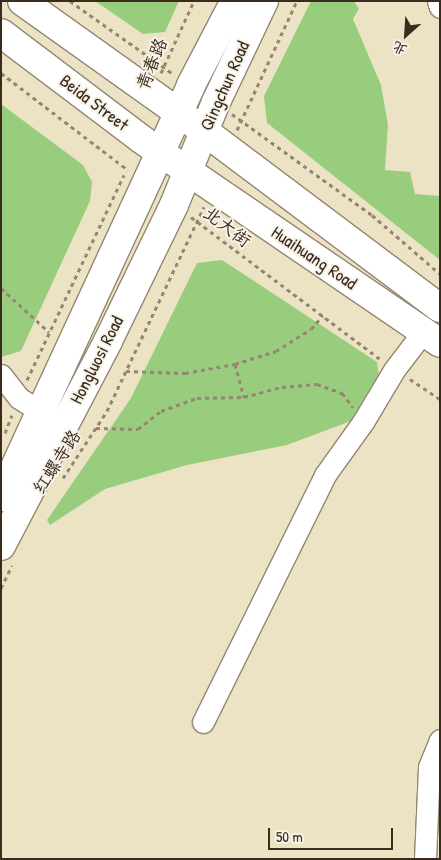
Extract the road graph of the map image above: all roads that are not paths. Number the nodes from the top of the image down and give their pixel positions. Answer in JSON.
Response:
{"nodes":[{"id":1,"x":22,"y":1,"type":"edge"},
{"id":2,"x":235,"y":1,"type":"edge"},
{"id":3,"x":264,"y":1,"type":"edge"},
{"id":4,"x":438,"y":1,"type":"edge"},
{"id":5,"x":440,"y":7,"type":"edge"},
{"id":6,"x":1,"y":32,"type":"edge"},
{"id":7,"x":178,"y":113,"type":"junction"},
{"id":8,"x":204,"y":131,"type":"junction"},
{"id":9,"x":151,"y":146,"type":"junction"},
{"id":10,"x":188,"y":172,"type":"junction"},
{"id":11,"x":440,"y":308,"type":"edge"},
{"id":12,"x":431,"y":338,"type":"edge"},
{"id":13,"x":1,"y":375,"type":"edge"},
{"id":14,"x":30,"y":404,"type":"junction"},
{"id":15,"x":63,"y":427,"type":"junction"},
{"id":16,"x":1,"y":496,"type":"edge"},
{"id":17,"x":8,"y":554,"type":"edge"},
{"id":18,"x":203,"y":722,"type":"dead end"},
{"id":19,"x":440,"y":740,"type":"edge"},
{"id":20,"x":425,"y":859,"type":"edge"}],
"edges":[{"from":1,"to":7,"type":"main road"},
{"from":2,"to":7,"type":"main road","name":"Qingchun Road"},
{"from":3,"to":8,"type":"main road","name":"Qingchun Road"},
{"from":4,"to":5,"type":"street"},
{"from":6,"to":9,"type":"main road","name":"Beida Street"},
{"from":7,"to":8,"type":"main road"},
{"from":7,"to":9,"type":"main road","name":"Qingchun Road"},
{"from":8,"to":10,"type":"main road","name":"Qingchun Road"},
{"from":8,"to":11,"type":"main road","name":"Huaihuang Road"},
{"from":9,"to":10,"type":"main road","name":"Beida Street"},
{"from":9,"to":14,"type":"main road","name":"Hongluosi Road"},
{"from":10,"to":12,"type":"main road","name":"Huaihuang Road"},
{"from":10,"to":15,"type":"main road","name":"Hongluosi Road"},
{"from":12,"to":18,"type":"street"},
{"from":13,"to":14,"type":"street"},
{"from":14,"to":15,"type":"street"},
{"from":14,"to":16,"type":"main road","name":"Hongluosi Road"},
{"from":15,"to":17,"type":"main road","name":"Hongluosi Road"},
{"from":19,"to":20,"type":"street"}]}
